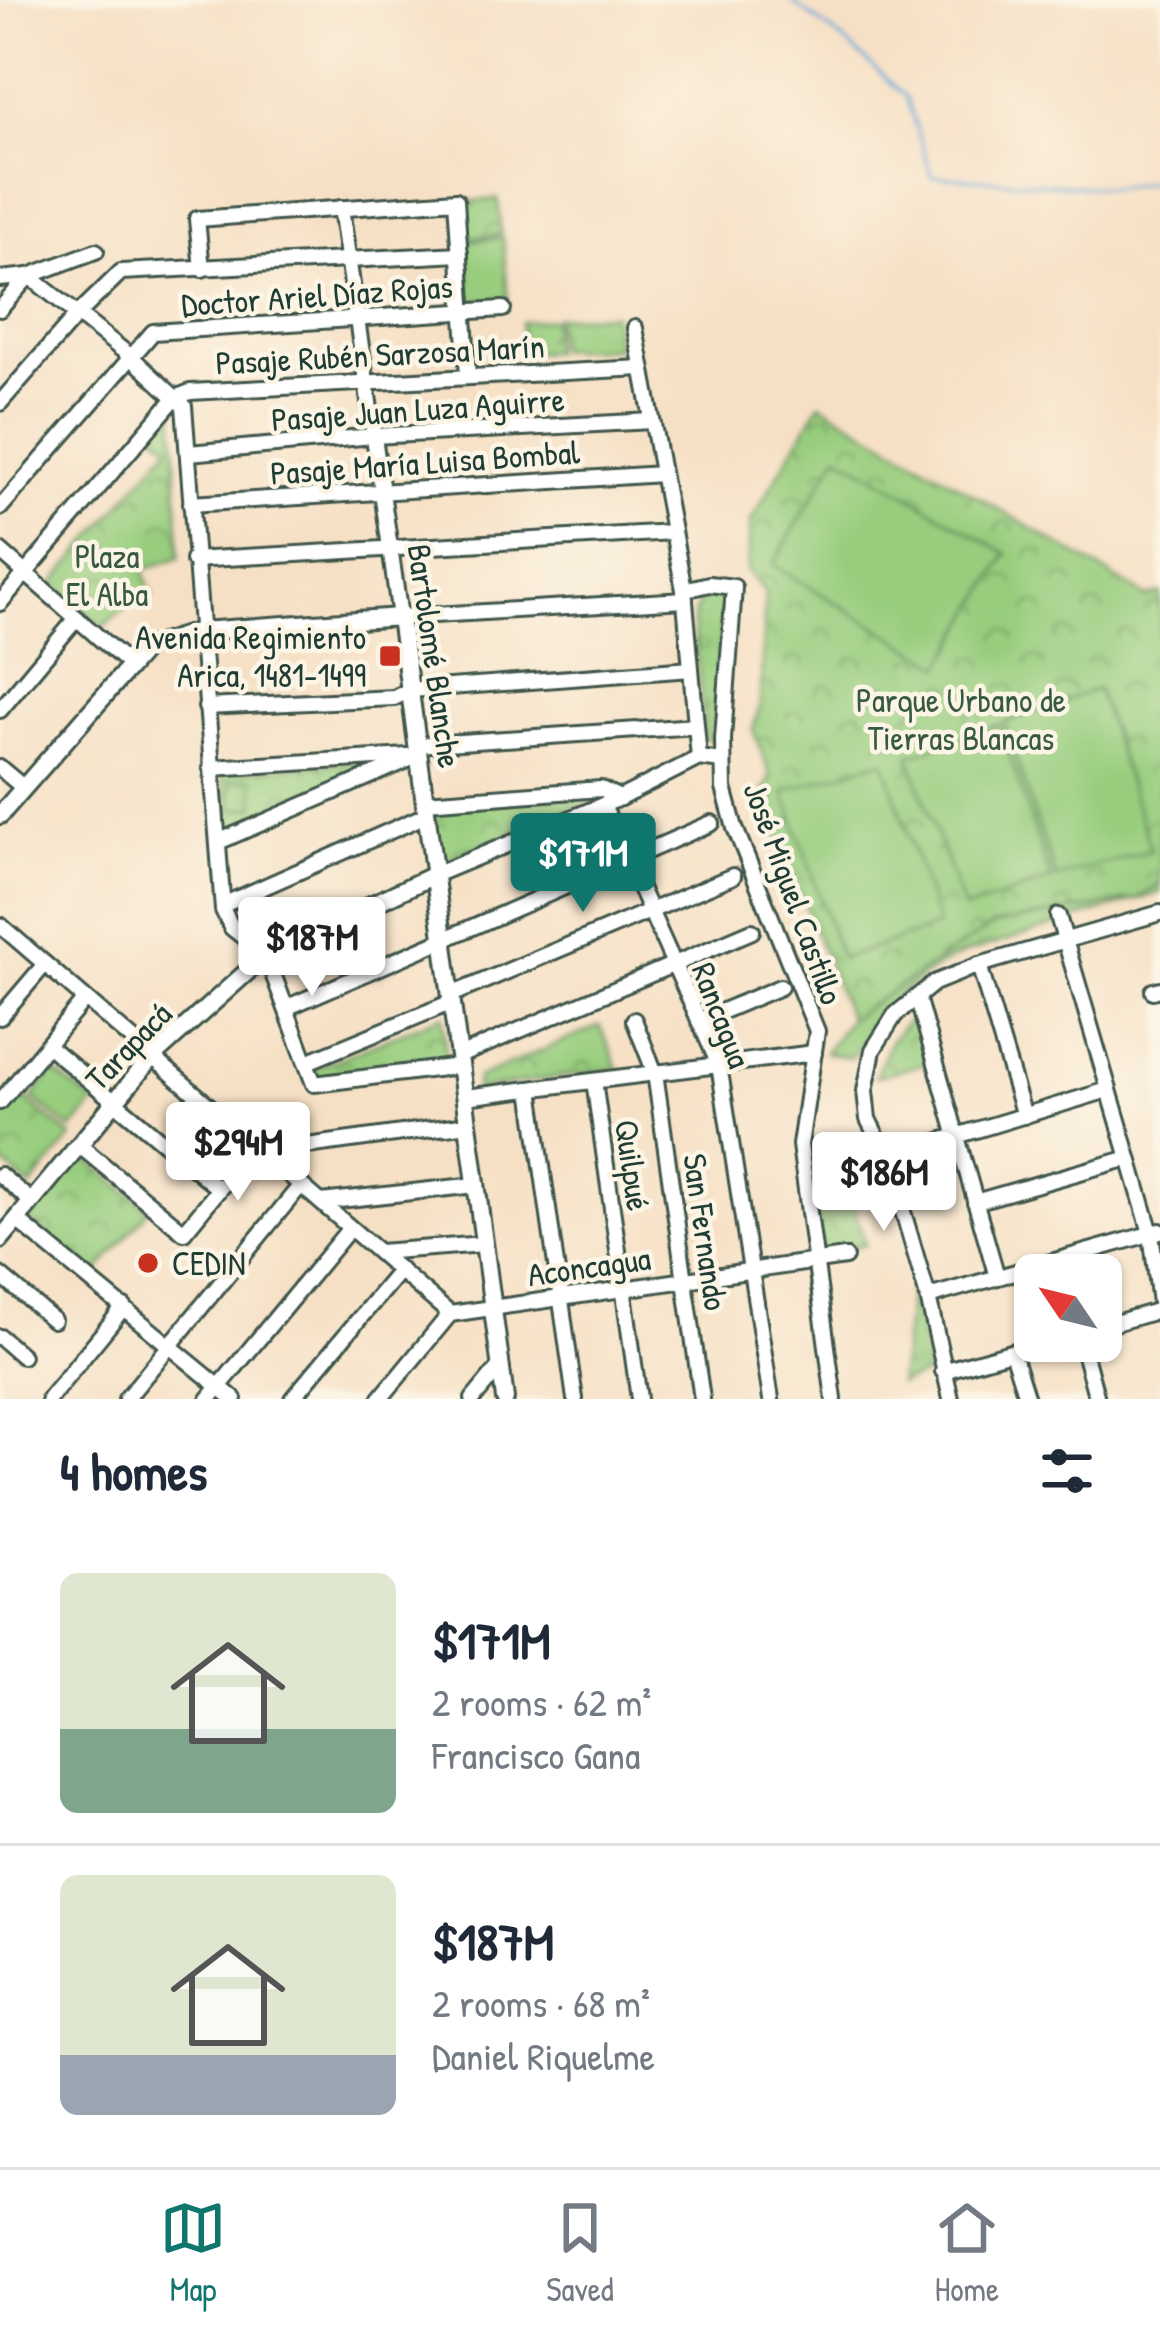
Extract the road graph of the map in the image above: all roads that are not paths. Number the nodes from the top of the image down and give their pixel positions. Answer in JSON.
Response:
{"nodes":[{"id":1,"x":341,"y":208,"type":"junction"},
{"id":2,"x":96,"y":251,"type":"dead end"},
{"id":3,"x":460,"y":254,"type":"junction"},
{"id":4,"x":349,"y":260,"type":"junction"},
{"id":5,"x":202,"y":269,"type":"junction"},
{"id":6,"x":29,"y":276,"type":"junction"},
{"id":7,"x":0,"y":279,"type":"edge"},
{"id":8,"x":0,"y":309,"type":"edge"},
{"id":9,"x":502,"y":309,"type":"dead end"},
{"id":10,"x":464,"y":313,"type":"junction"},
{"id":11,"x":77,"y":315,"type":"junction"},
{"id":12,"x":357,"y":321,"type":"junction"},
{"id":13,"x":634,"y":328,"type":"dead end"},
{"id":14,"x":130,"y":356,"type":"junction"},
{"id":15,"x":642,"y":368,"type":"junction"},
{"id":16,"x":468,"y":376,"type":"junction"},
{"id":17,"x":366,"y":381,"type":"junction"},
{"id":18,"x":175,"y":398,"type":"junction"},
{"id":19,"x":0,"y":403,"type":"edge"},
{"id":20,"x":652,"y":421,"type":"junction"},
{"id":21,"x":374,"y":436,"type":"junction"},
{"id":22,"x":189,"y":453,"type":"junction"},
{"id":23,"x":662,"y":474,"type":"junction"},
{"id":24,"x":382,"y":493,"type":"junction"},
{"id":25,"x":190,"y":504,"type":"junction"},
{"id":26,"x":0,"y":508,"type":"edge"},
{"id":27,"x":673,"y":532,"type":"junction"},
{"id":28,"x":390,"y":546,"type":"junction"},
{"id":29,"x":0,"y":551,"type":"edge"},
{"id":30,"x":194,"y":560,"type":"junction"},
{"id":31,"x":25,"y":573,"type":"junction"},
{"id":32,"x":685,"y":595,"type":"junction"},
{"id":33,"x":0,"y":604,"type":"edge"},
{"id":34,"x":400,"y":617,"type":"junction"},
{"id":35,"x":77,"y":618,"type":"junction"},
{"id":36,"x":200,"y":631,"type":"junction"},
{"id":37,"x":129,"y":664,"type":"junction"},
{"id":38,"x":691,"y":669,"type":"junction"},
{"id":39,"x":410,"y":690,"type":"junction"},
{"id":40,"x":206,"y":707,"type":"junction"},
{"id":41,"x":0,"y":710,"type":"edge"},
{"id":42,"x":696,"y":726,"type":"junction"},
{"id":43,"x":418,"y":750,"type":"junction"},
{"id":44,"x":699,"y":758,"type":"junction"},
{"id":45,"x":722,"y":761,"type":"junction"},
{"id":46,"x":0,"y":768,"type":"edge"},
{"id":47,"x":211,"y":768,"type":"junction"},
{"id":48,"x":23,"y":788,"type":"junction"},
{"id":49,"x":620,"y":798,"type":"junction"},
{"id":50,"x":603,"y":805,"type":"junction"},
{"id":51,"x":426,"y":808,"type":"junction"},
{"id":52,"x":0,"y":815,"type":"edge"},
{"id":53,"x":712,"y":823,"type":"dead end"},
{"id":54,"x":218,"y":842,"type":"junction"},
{"id":55,"x":628,"y":861,"type":"junction"},
{"id":56,"x":434,"y":874,"type":"junction"},
{"id":57,"x":734,"y":876,"type":"dead end"},
{"id":58,"x":223,"y":904,"type":"junction"},
{"id":59,"x":651,"y":913,"type":"junction"},
{"id":60,"x":1160,"y":913,"type":"edge"},
{"id":61,"x":1058,"y":916,"type":"dead end"},
{"id":62,"x":1,"y":927,"type":"edge"},
{"id":63,"x":752,"y":931,"type":"dead end"},
{"id":64,"x":1063,"y":939,"type":"junction"},
{"id":65,"x":443,"y":940,"type":"junction"},
{"id":66,"x":266,"y":955,"type":"junction"},
{"id":67,"x":45,"y":964,"type":"junction"},
{"id":68,"x":979,"y":964,"type":"junction"},
{"id":69,"x":674,"y":966,"type":"junction"},
{"id":70,"x":780,"y":986,"type":"dead end"},
{"id":71,"x":916,"y":997,"type":"junction"},
{"id":72,"x":86,"y":999,"type":"junction"},
{"id":73,"x":451,"y":999,"type":"junction"},
{"id":74,"x":289,"y":1007,"type":"junction"},
{"id":75,"x":0,"y":1018,"type":"edge"},
{"id":76,"x":634,"y":1020,"type":"dead end"},
{"id":77,"x":699,"y":1021,"type":"junction"},
{"id":78,"x":47,"y":1045,"type":"junction"},
{"id":79,"x":814,"y":1053,"type":"junction"},
{"id":80,"x":152,"y":1057,"type":"junction"},
{"id":81,"x":460,"y":1061,"type":"junction"},
{"id":82,"x":307,"y":1062,"type":"junction"},
{"id":83,"x":719,"y":1065,"type":"junction"},
{"id":84,"x":656,"y":1073,"type":"junction"},
{"id":85,"x":594,"y":1081,"type":"junction"},
{"id":86,"x":531,"y":1089,"type":"junction"},
{"id":87,"x":1108,"y":1090,"type":"junction"},
{"id":88,"x":465,"y":1097,"type":"junction"},
{"id":89,"x":0,"y":1102,"type":"edge"},
{"id":90,"x":115,"y":1102,"type":"junction"},
{"id":91,"x":1024,"y":1116,"type":"junction"},
{"id":92,"x":468,"y":1124,"type":"junction"},
{"id":93,"x":956,"y":1136,"type":"junction"},
{"id":94,"x":79,"y":1145,"type":"junction"},
{"id":95,"x":259,"y":1149,"type":"junction"},
{"id":96,"x":887,"y":1157,"type":"junction"},
{"id":97,"x":1129,"y":1158,"type":"junction"},
{"id":98,"x":0,"y":1174,"type":"edge"},
{"id":99,"x":302,"y":1185,"type":"junction"},
{"id":100,"x":476,"y":1185,"type":"junction"},
{"id":101,"x":219,"y":1189,"type":"junction"},
{"id":102,"x":32,"y":1202,"type":"junction"},
{"id":103,"x":321,"y":1202,"type":"junction"},
{"id":104,"x":975,"y":1202,"type":"junction"},
{"id":105,"x":17,"y":1220,"type":"junction"},
{"id":106,"x":350,"y":1228,"type":"junction"},
{"id":107,"x":1156,"y":1232,"type":"edge"},
{"id":108,"x":0,"y":1240,"type":"edge"},
{"id":109,"x":484,"y":1244,"type":"junction"},
{"id":110,"x":379,"y":1252,"type":"junction"},
{"id":111,"x":845,"y":1256,"type":"dead end"},
{"id":112,"x":815,"y":1261,"type":"junction"},
{"id":113,"x":400,"y":1270,"type":"junction"},
{"id":114,"x":750,"y":1270,"type":"junction"},
{"id":115,"x":0,"y":1275,"type":"edge"},
{"id":116,"x":997,"y":1277,"type":"junction"},
{"id":117,"x":686,"y":1280,"type":"junction"},
{"id":118,"x":623,"y":1288,"type":"junction"},
{"id":119,"x":928,"y":1297,"type":"junction"},
{"id":120,"x":562,"y":1298,"type":"junction"},
{"id":121,"x":1160,"y":1306,"type":"edge"},
{"id":122,"x":124,"y":1307,"type":"junction"},
{"id":123,"x":493,"y":1307,"type":"junction"},
{"id":124,"x":450,"y":1313,"type":"junction"},
{"id":125,"x":52,"y":1319,"type":"dead end"},
{"id":126,"x":1122,"y":1320,"type":"edge"},
{"id":127,"x":0,"y":1337,"type":"edge"},
{"id":128,"x":170,"y":1346,"type":"junction"},
{"id":129,"x":1012,"y":1352,"type":"joint"},
{"id":130,"x":22,"y":1355,"type":"dead end"},
{"id":131,"x":1087,"y":1362,"type":"edge"},
{"id":132,"x":501,"y":1365,"type":"junction"},
{"id":133,"x":943,"y":1371,"type":"junction"},
{"id":134,"x":214,"y":1393,"type":"edge"},
{"id":135,"x":49,"y":1399,"type":"edge"},
{"id":136,"x":126,"y":1399,"type":"edge"},
{"id":137,"x":234,"y":1399,"type":"edge"},
{"id":138,"x":292,"y":1399,"type":"edge"},
{"id":139,"x":380,"y":1399,"type":"edge"},
{"id":140,"x":472,"y":1399,"type":"edge"},
{"id":141,"x":505,"y":1399,"type":"edge"},
{"id":142,"x":575,"y":1399,"type":"edge"},
{"id":143,"x":639,"y":1399,"type":"edge"},
{"id":144,"x":702,"y":1399,"type":"edge"},
{"id":145,"x":771,"y":1399,"type":"edge"},
{"id":146,"x":834,"y":1399,"type":"edge"},
{"id":147,"x":951,"y":1399,"type":"edge"},
{"id":148,"x":1027,"y":1399,"type":"edge"},
{"id":149,"x":1097,"y":1399,"type":"edge"}],
"edges":[{"from":1,"to":3,"type":"street"},
{"from":1,"to":4,"type":"street","name":"Bartolomé Blanche"},
{"from":1,"to":5,"type":"street"},
{"from":2,"to":6,"type":"street"},
{"from":3,"to":4,"type":"street"},
{"from":3,"to":10,"type":"street"},
{"from":4,"to":5,"type":"street"},
{"from":4,"to":12,"type":"street","name":"Bartolomé Blanche"},
{"from":5,"to":11,"type":"street"},
{"from":6,"to":7,"type":"street"},
{"from":6,"to":8,"type":"street"},
{"from":6,"to":11,"type":"street"},
{"from":9,"to":10,"type":"street","name":"Doctor Ariel Díaz Rojas"},
{"from":10,"to":12,"type":"street","name":"Doctor Ariel Díaz Rojas"},
{"from":10,"to":16,"type":"street"},
{"from":11,"to":14,"type":"street"},
{"from":11,"to":19,"type":"street"},
{"from":12,"to":14,"type":"street","name":"Doctor Ariel Díaz Rojas"},
{"from":12,"to":17,"type":"street","name":"Bartolomé Blanche"},
{"from":13,"to":15,"type":"street","name":"José Miguel Castillo"},
{"from":14,"to":18,"type":"street"},
{"from":14,"to":26,"type":"street","name":"Doctor Ariel Díaz Rojas"},
{"from":15,"to":16,"type":"street","name":"Pasaje Rubén Sarzosa Marín"},
{"from":15,"to":20,"type":"street","name":"José Miguel Castillo"},
{"from":16,"to":17,"type":"street","name":"Pasaje Rubén Sarzosa Marín"},
{"from":17,"to":18,"type":"street","name":"Pasaje Rubén Sarzosa Marín"},
{"from":17,"to":21,"type":"street","name":"Bartolomé Blanche"},
{"from":18,"to":22,"type":"street"},
{"from":18,"to":31,"type":"street","name":"Pasaje Rubén Sarzosa Marín"},
{"from":20,"to":21,"type":"street","name":"Pasaje Juan Luza Aguirre"},
{"from":20,"to":23,"type":"street","name":"José Miguel Castillo"},
{"from":21,"to":22,"type":"street","name":"Pasaje Juan Luza Aguirre"},
{"from":21,"to":24,"type":"street","name":"Bartolomé Blanche"},
{"from":22,"to":25,"type":"street"},
{"from":23,"to":24,"type":"street","name":"Pasaje María Luisa Bombal"},
{"from":23,"to":27,"type":"street","name":"José Miguel Castillo"},
{"from":24,"to":25,"type":"street","name":"Pasaje María Luisa Bombal"},
{"from":24,"to":28,"type":"street","name":"Bartolomé Blanche"},
{"from":25,"to":30,"type":"street"},
{"from":27,"to":28,"type":"street"},
{"from":27,"to":32,"type":"street","name":"José Miguel Castillo"},
{"from":28,"to":30,"type":"street"},
{"from":28,"to":34,"type":"street","name":"Bartolomé Blanche"},
{"from":29,"to":31,"type":"street"},
{"from":30,"to":36,"type":"street"},
{"from":31,"to":33,"type":"street","name":"Pasaje Rubén Sarzosa Marín"},
{"from":31,"to":35,"type":"street"},
{"from":32,"to":34,"type":"street"},
{"from":32,"to":38,"type":"street","name":"José Miguel Castillo"},
{"from":32,"to":45,"type":"street","name":"José Miguel Castillo"},
{"from":34,"to":36,"type":"street"},
{"from":34,"to":39,"type":"street","name":"Bartolomé Blanche"},
{"from":35,"to":37,"type":"street"},
{"from":35,"to":41,"type":"street"},
{"from":36,"to":37,"type":"street"},
{"from":36,"to":40,"type":"street"},
{"from":37,"to":48,"type":"street"},
{"from":38,"to":39,"type":"street"},
{"from":38,"to":42,"type":"street","name":"José Miguel Castillo"},
{"from":39,"to":40,"type":"street"},
{"from":39,"to":43,"type":"street","name":"Bartolomé Blanche"},
{"from":40,"to":47,"type":"street"},
{"from":42,"to":43,"type":"street"},
{"from":42,"to":44,"type":"street","name":"José Miguel Castillo"},
{"from":43,"to":47,"type":"street"},
{"from":43,"to":51,"type":"street","name":"Bartolomé Blanche"},
{"from":43,"to":54,"type":"street"},
{"from":44,"to":45,"type":"street"},
{"from":44,"to":49,"type":"street","name":"Tarapacá"},
{"from":45,"to":79,"type":"street","name":"José Miguel Castillo"},
{"from":46,"to":48,"type":"street"},
{"from":47,"to":54,"type":"street"},
{"from":48,"to":52,"type":"street"},
{"from":49,"to":50,"type":"street","name":"Tarapacá"},
{"from":49,"to":51,"type":"street"},
{"from":50,"to":55,"type":"street","name":"Rancagua"},
{"from":50,"to":56,"type":"street","name":"Tarapacá"},
{"from":51,"to":56,"type":"street","name":"Bartolomé Blanche"},
{"from":51,"to":58,"type":"street"},
{"from":53,"to":55,"type":"street"},
{"from":54,"to":58,"type":"street"},
{"from":55,"to":59,"type":"street","name":"Rancagua"},
{"from":55,"to":65,"type":"street"},
{"from":56,"to":65,"type":"street","name":"Bartolomé Blanche"},
{"from":56,"to":66,"type":"street","name":"Tarapacá"},
{"from":57,"to":59,"type":"street"},
{"from":58,"to":66,"type":"street"},
{"from":59,"to":69,"type":"street","name":"Rancagua"},
{"from":59,"to":73,"type":"street"},
{"from":60,"to":64,"type":"street"},
{"from":61,"to":64,"type":"street"},
{"from":62,"to":67,"type":"street"},
{"from":63,"to":69,"type":"street"},
{"from":64,"to":68,"type":"street"},
{"from":64,"to":87,"type":"street"},
{"from":65,"to":73,"type":"street","name":"Bartolomé Blanche"},
{"from":65,"to":74,"type":"street"},
{"from":66,"to":74,"type":"street"},
{"from":66,"to":80,"type":"street","name":"Tarapacá"},
{"from":67,"to":72,"type":"street"},
{"from":67,"to":75,"type":"street"},
{"from":68,"to":71,"type":"street"},
{"from":68,"to":91,"type":"street"},
{"from":69,"to":77,"type":"street","name":"Rancagua"},
{"from":69,"to":81,"type":"street"},
{"from":70,"to":77,"type":"street"},
{"from":71,"to":93,"type":"street"},
{"from":71,"to":96,"type":"street"},
{"from":72,"to":78,"type":"street"},
{"from":72,"to":80,"type":"street"},
{"from":73,"to":81,"type":"street","name":"Bartolomé Blanche"},
{"from":73,"to":82,"type":"street"},
{"from":74,"to":82,"type":"street"},
{"from":76,"to":84,"type":"street","name":"San Fernando"},
{"from":77,"to":83,"type":"street","name":"Rancagua"},
{"from":78,"to":89,"type":"street"},
{"from":78,"to":90,"type":"street"},
{"from":79,"to":83,"type":"street"},
{"from":79,"to":112,"type":"street","name":"José Miguel Castillo"},
{"from":80,"to":90,"type":"street","name":"Tarapacá"},
{"from":80,"to":95,"type":"street"},
{"from":81,"to":82,"type":"street"},
{"from":81,"to":88,"type":"street","name":"Bartolomé Blanche"},
{"from":83,"to":84,"type":"street"},
{"from":83,"to":114,"type":"street","name":"Rancagua"},
{"from":84,"to":85,"type":"street"},
{"from":84,"to":117,"type":"street","name":"San Fernando"},
{"from":85,"to":86,"type":"street"},
{"from":85,"to":118,"type":"street","name":"Quilpué"},
{"from":86,"to":88,"type":"street"},
{"from":86,"to":120,"type":"street"},
{"from":87,"to":91,"type":"street"},
{"from":87,"to":97,"type":"street"},
{"from":88,"to":92,"type":"street","name":"Bartolomé Blanche"},
{"from":90,"to":94,"type":"street","name":"Tarapacá"},
{"from":90,"to":101,"type":"street"},
{"from":91,"to":93,"type":"street"},
{"from":92,"to":95,"type":"street"},
{"from":92,"to":100,"type":"street","name":"Bartolomé Blanche"},
{"from":93,"to":96,"type":"street"},
{"from":93,"to":104,"type":"street"},
{"from":94,"to":101,"type":"street"},
{"from":94,"to":102,"type":"street","name":"Tarapacá"},
{"from":95,"to":99,"type":"street"},
{"from":95,"to":101,"type":"street"},
{"from":96,"to":119,"type":"street"},
{"from":97,"to":104,"type":"street"},
{"from":97,"to":107,"type":"street"},
{"from":98,"to":102,"type":"street"},
{"from":99,"to":103,"type":"street"},
{"from":99,"to":128,"type":"street"},
{"from":100,"to":103,"type":"street"},
{"from":100,"to":109,"type":"street","name":"Bartolomé Blanche"},
{"from":102,"to":105,"type":"street","name":"Tarapacá"},
{"from":103,"to":106,"type":"street"},
{"from":104,"to":116,"type":"street"},
{"from":105,"to":108,"type":"street","name":"Tarapacá"},
{"from":105,"to":122,"type":"street"},
{"from":106,"to":110,"type":"street"},
{"from":106,"to":134,"type":"street"},
{"from":107,"to":116,"type":"street"},
{"from":107,"to":121,"type":"street"},
{"from":109,"to":110,"type":"street"},
{"from":109,"to":123,"type":"street","name":"Bartolomé Blanche"},
{"from":110,"to":113,"type":"street"},
{"from":111,"to":112,"type":"street","name":"Aconcagua"},
{"from":112,"to":114,"type":"street","name":"Aconcagua"},
{"from":112,"to":146,"type":"street","name":"José Miguel Castillo"},
{"from":113,"to":124,"type":"street"},
{"from":113,"to":138,"type":"street"},
{"from":114,"to":117,"type":"street","name":"Aconcagua"},
{"from":114,"to":145,"type":"street","name":"Rancagua"},
{"from":115,"to":125,"type":"street"},
{"from":116,"to":119,"type":"street"},
{"from":117,"to":118,"type":"street","name":"Aconcagua"},
{"from":117,"to":144,"type":"street","name":"San Fernando"},
{"from":118,"to":120,"type":"street","name":"Aconcagua"},
{"from":118,"to":143,"type":"street","name":"Quilpué"},
{"from":119,"to":133,"type":"street"},
{"from":120,"to":123,"type":"street","name":"Aconcagua"},
{"from":120,"to":142,"type":"street"},
{"from":121,"to":126,"type":"street"},
{"from":122,"to":128,"type":"street"},
{"from":122,"to":135,"type":"street"},
{"from":123,"to":124,"type":"street","name":"Aconcagua"},
{"from":123,"to":132,"type":"street","name":"Bartolomé Blanche"},
{"from":124,"to":139,"type":"street"},
{"from":127,"to":130,"type":"street"},
{"from":128,"to":134,"type":"street"},
{"from":128,"to":136,"type":"street"},
{"from":129,"to":133,"type":"street"},
{"from":129,"to":148,"type":"street"},
{"from":131,"to":149,"type":"street"},
{"from":132,"to":140,"type":"street"},
{"from":132,"to":141,"type":"street","name":"Bartolomé Blanche"},
{"from":133,"to":147,"type":"street"},
{"from":134,"to":137,"type":"street"}]}
